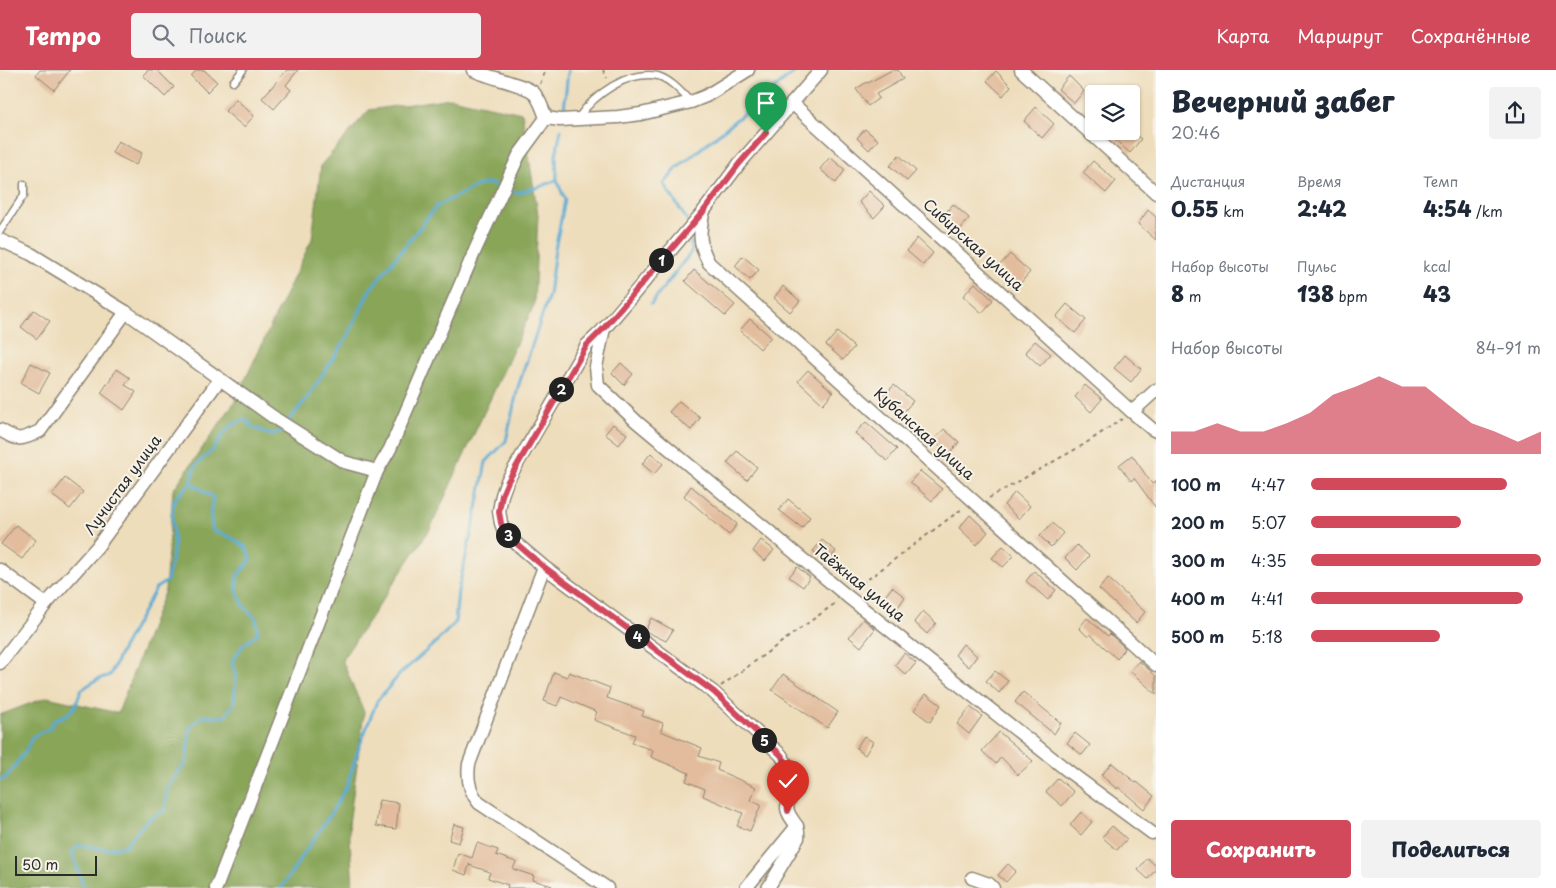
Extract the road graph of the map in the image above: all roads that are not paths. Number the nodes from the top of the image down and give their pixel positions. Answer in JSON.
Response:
{"nodes":[{"id":1,"x":243,"y":70,"type":"edge"},
{"id":2,"x":473,"y":70,"type":"edge"},
{"id":3,"x":748,"y":70,"type":"edge"},
{"id":4,"x":821,"y":70,"type":"edge"},
{"id":5,"x":1021,"y":70,"type":"edge"},
{"id":6,"x":233,"y":82,"type":"dead end"},
{"id":7,"x":690,"y":102,"type":"junction"},
{"id":8,"x":792,"y":103,"type":"junction"},
{"id":9,"x":546,"y":118,"type":"junction"},
{"id":10,"x":578,"y":119,"type":"junction"},
{"id":11,"x":24,"y":184,"type":"dead end"},
{"id":12,"x":1156,"y":193,"type":"edge"},
{"id":13,"x":703,"y":212,"type":"junction"},
{"id":14,"x":0,"y":231,"type":"edge"},
{"id":15,"x":0,"y":240,"type":"edge"},
{"id":16,"x":126,"y":312,"type":"junction"},
{"id":17,"x":604,"y":328,"type":"junction"},
{"id":18,"x":220,"y":380,"type":"junction"},
{"id":19,"x":1156,"y":390,"type":"edge"},
{"id":20,"x":1132,"y":412,"type":"junction"},
{"id":21,"x":0,"y":430,"type":"edge"},
{"id":22,"x":1156,"y":431,"type":"edge"},
{"id":23,"x":377,"y":471,"type":"junction"},
{"id":24,"x":544,"y":567,"type":"junction"},
{"id":25,"x":0,"y":570,"type":"edge"},
{"id":26,"x":46,"y":604,"type":"junction"},
{"id":27,"x":0,"y":663,"type":"edge"},
{"id":28,"x":1156,"y":665,"type":"edge"},
{"id":29,"x":797,"y":826,"type":"junction"},
{"id":30,"x":1154,"y":834,"type":"edge"},
{"id":31,"x":972,"y":878,"type":"dead end"},
{"id":32,"x":216,"y":888,"type":"edge"},
{"id":33,"x":607,"y":888,"type":"edge"},
{"id":34,"x":746,"y":888,"type":"edge"},
{"id":35,"x":768,"y":888,"type":"edge"},
{"id":36,"x":994,"y":888,"type":"edge"}],
"edges":[{"from":1,"to":6,"type":"lane"},
{"from":2,"to":9,"type":"street"},
{"from":3,"to":7,"type":"street"},
{"from":4,"to":8,"type":"street"},
{"from":5,"to":12,"type":"street"},
{"from":7,"to":10,"type":"street"},
{"from":7,"to":10,"type":"lane"},
{"from":8,"to":13,"type":"street"},
{"from":8,"to":20,"type":"street","name":"Сибирская улица"},
{"from":9,"to":10,"type":"street"},
{"from":9,"to":23,"type":"street"},
{"from":11,"to":14,"type":"lane"},
{"from":13,"to":17,"type":"street"},
{"from":13,"to":28,"type":"street","name":"Кубанская улица"},
{"from":15,"to":16,"type":"street"},
{"from":16,"to":18,"type":"street"},
{"from":16,"to":21,"type":"street"},
{"from":17,"to":24,"type":"street"},
{"from":17,"to":30,"type":"street","name":"Таёжная улица"},
{"from":18,"to":23,"type":"street"},
{"from":18,"to":26,"type":"street","name":"Лучистая улица"},
{"from":19,"to":20,"type":"street"},
{"from":20,"to":22,"type":"street","name":"Сибирская улица"},
{"from":23,"to":32,"type":"street"},
{"from":24,"to":29,"type":"street"},
{"from":24,"to":33,"type":"street"},
{"from":25,"to":26,"type":"street"},
{"from":26,"to":27,"type":"street","name":"Лучистая улица"},
{"from":29,"to":34,"type":"street"},
{"from":29,"to":35,"type":"street"},
{"from":31,"to":36,"type":"street"}]}
